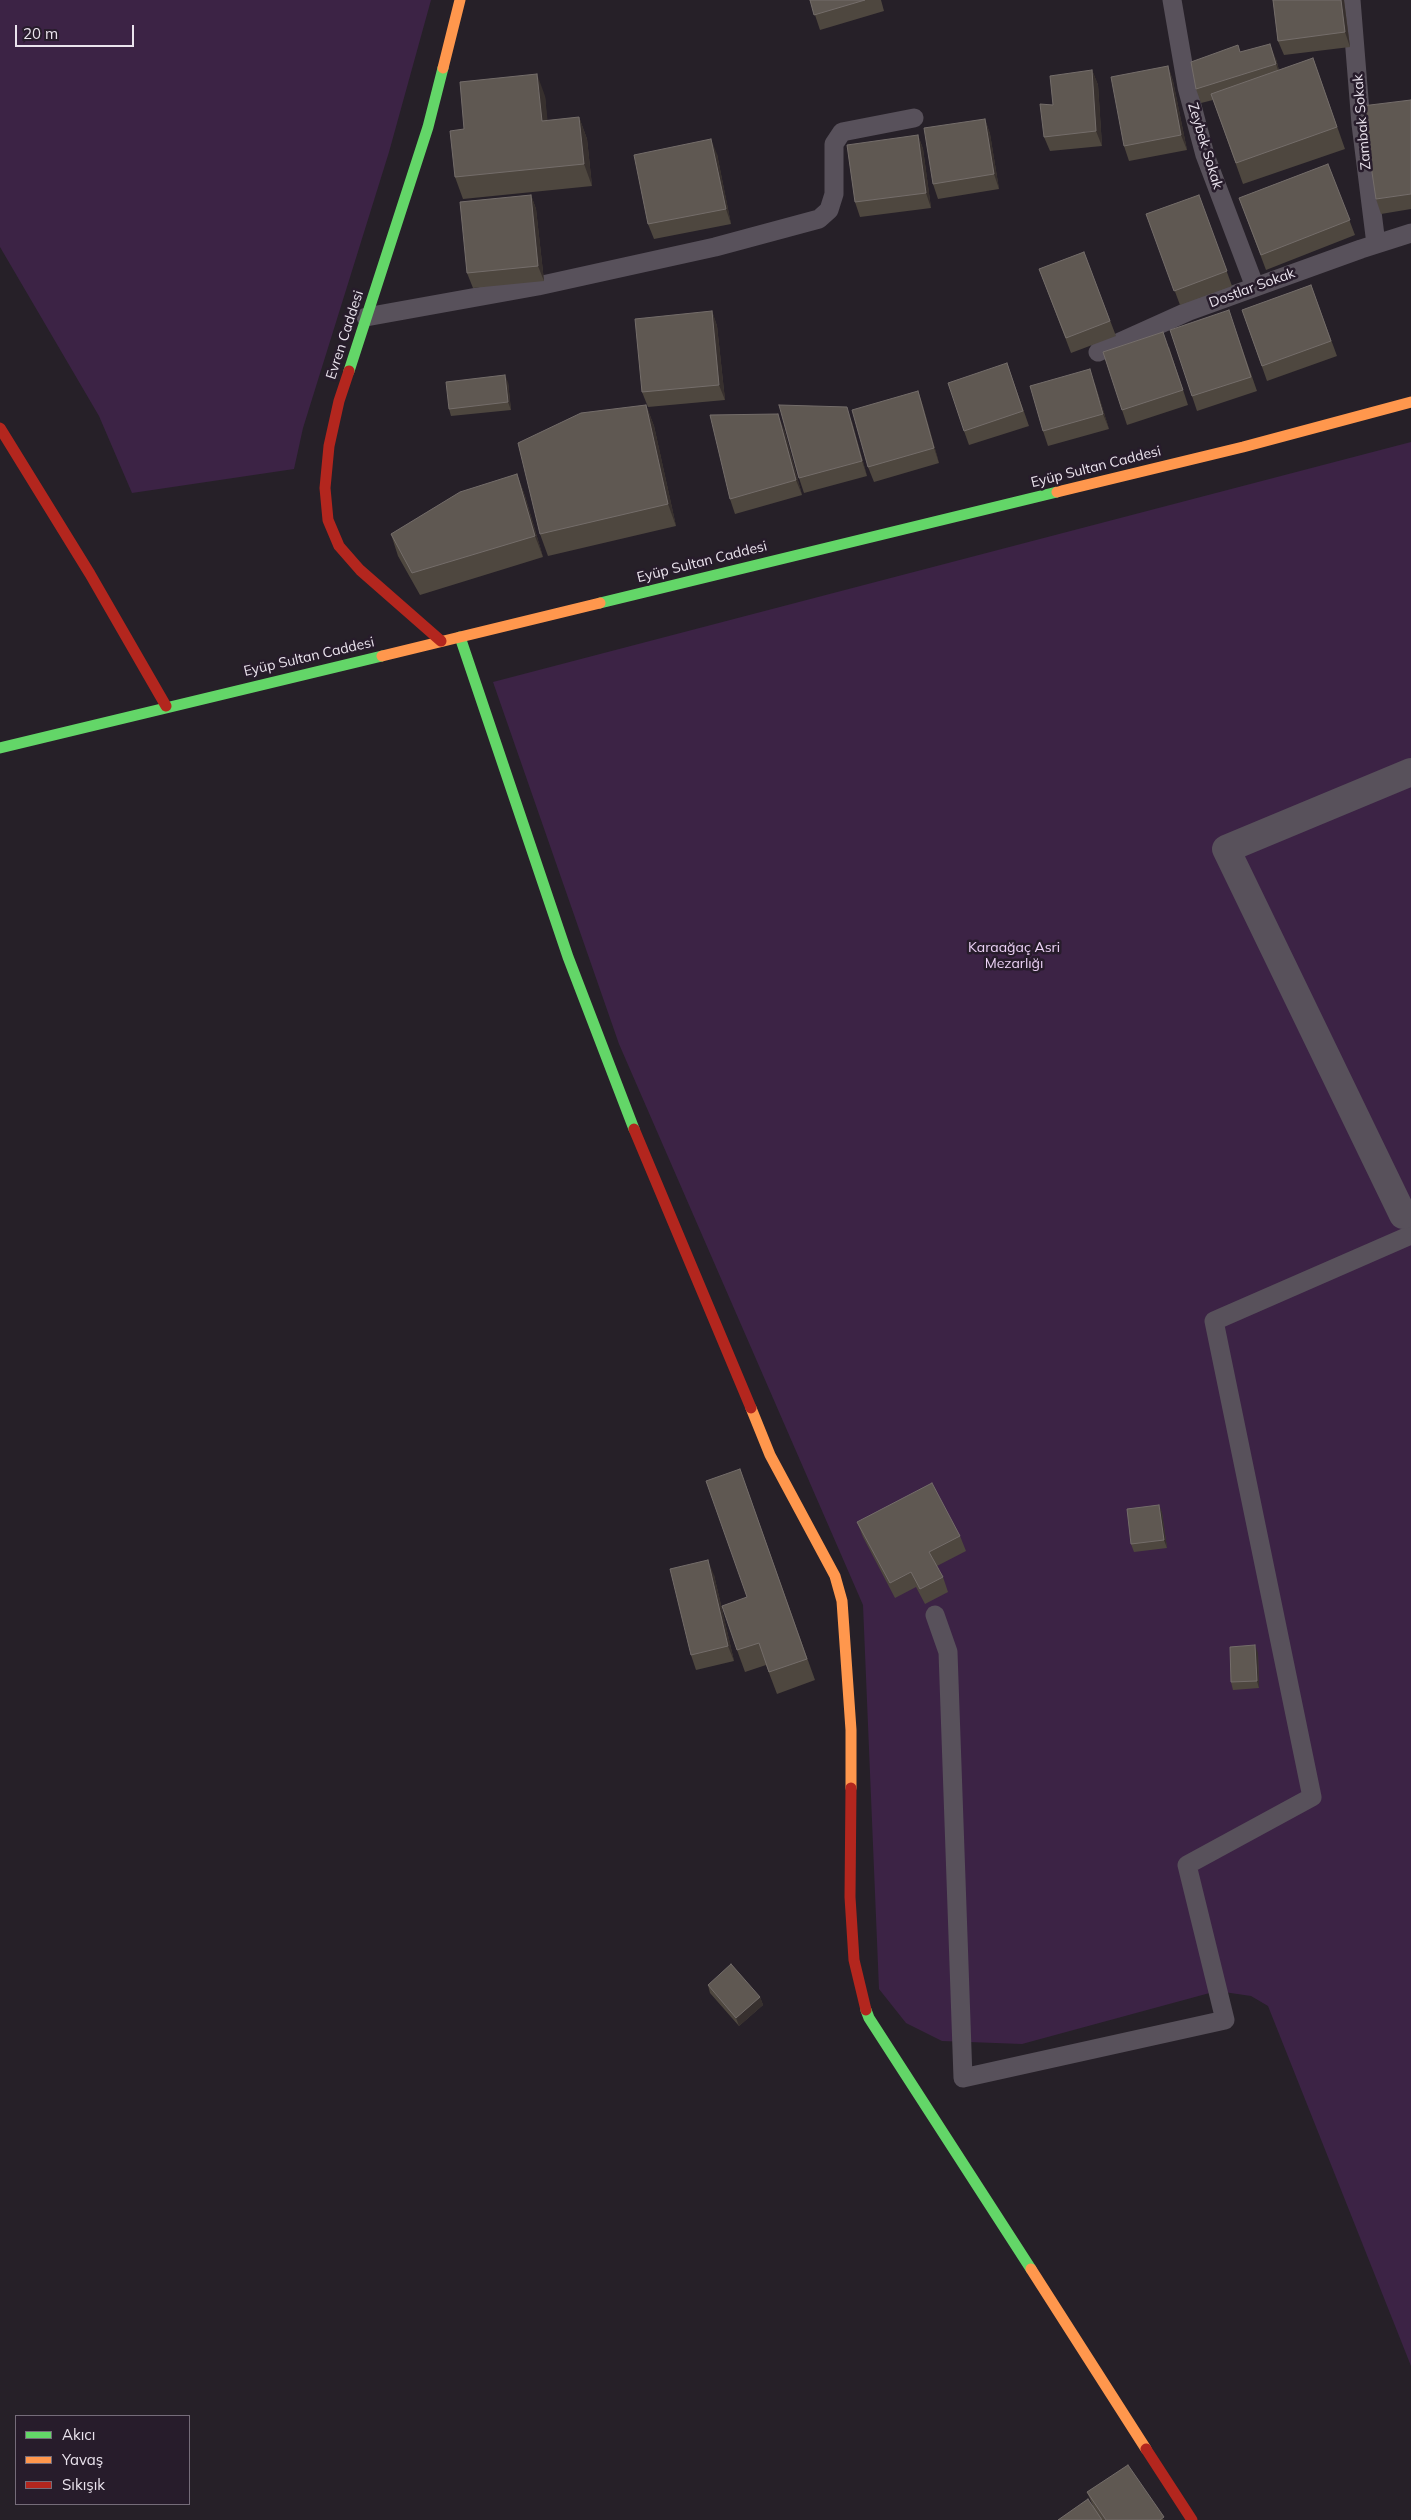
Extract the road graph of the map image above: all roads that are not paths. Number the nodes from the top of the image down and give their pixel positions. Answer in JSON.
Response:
{"nodes":[{"id":1,"x":460,"y":0,"type":"edge"},
{"id":2,"x":1172,"y":0,"type":"edge"},
{"id":3,"x":1351,"y":0,"type":"edge"},
{"id":4,"x":914,"y":118,"type":"dead end"},
{"id":5,"x":1411,"y":233,"type":"edge"},
{"id":6,"x":1376,"y":244,"type":"junction"},
{"id":7,"x":1255,"y":287,"type":"junction"},
{"id":8,"x":366,"y":316,"type":"junction"},
{"id":9,"x":1098,"y":352,"type":"dead end"},
{"id":10,"x":1411,"y":402,"type":"edge"},
{"id":11,"x":0,"y":428,"type":"edge"},
{"id":12,"x":460,"y":637,"type":"junction"},
{"id":13,"x":441,"y":641,"type":"junction"},
{"id":14,"x":166,"y":706,"type":"junction"},
{"id":15,"x":0,"y":748,"type":"edge"},
{"id":16,"x":1411,"y":772,"type":"edge"},
{"id":17,"x":1409,"y":1224,"type":"edge"},
{"id":18,"x":935,"y":1615,"type":"dead end"},
{"id":19,"x":1192,"y":2520,"type":"edge"}],
"edges":[{"from":1,"to":8,"type":"street","name":"Evren Caddesi"},
{"from":2,"to":7,"type":"lane","name":"Zeybek Sokak"},
{"from":3,"to":6,"type":"lane","name":"Zambak Sokak"},
{"from":4,"to":8,"type":"lane"},
{"from":5,"to":6,"type":"lane","name":"Dostlar Sokak"},
{"from":6,"to":7,"type":"lane","name":"Dostlar Sokak"},
{"from":7,"to":9,"type":"lane","name":"Dostlar Sokak"},
{"from":8,"to":13,"type":"street","name":"Evren Caddesi"},
{"from":10,"to":12,"type":"street","name":"Eyüp Sultan Caddesi"},
{"from":11,"to":14,"type":"street"},
{"from":12,"to":13,"type":"street","name":"Eyüp Sultan Caddesi"},
{"from":12,"to":19,"type":"street"},
{"from":13,"to":14,"type":"street","name":"Eyüp Sultan Caddesi"},
{"from":14,"to":15,"type":"street","name":"Eyüp Sultan Caddesi"},
{"from":16,"to":17,"type":"street"},
{"from":17,"to":18,"type":"lane"}]}
